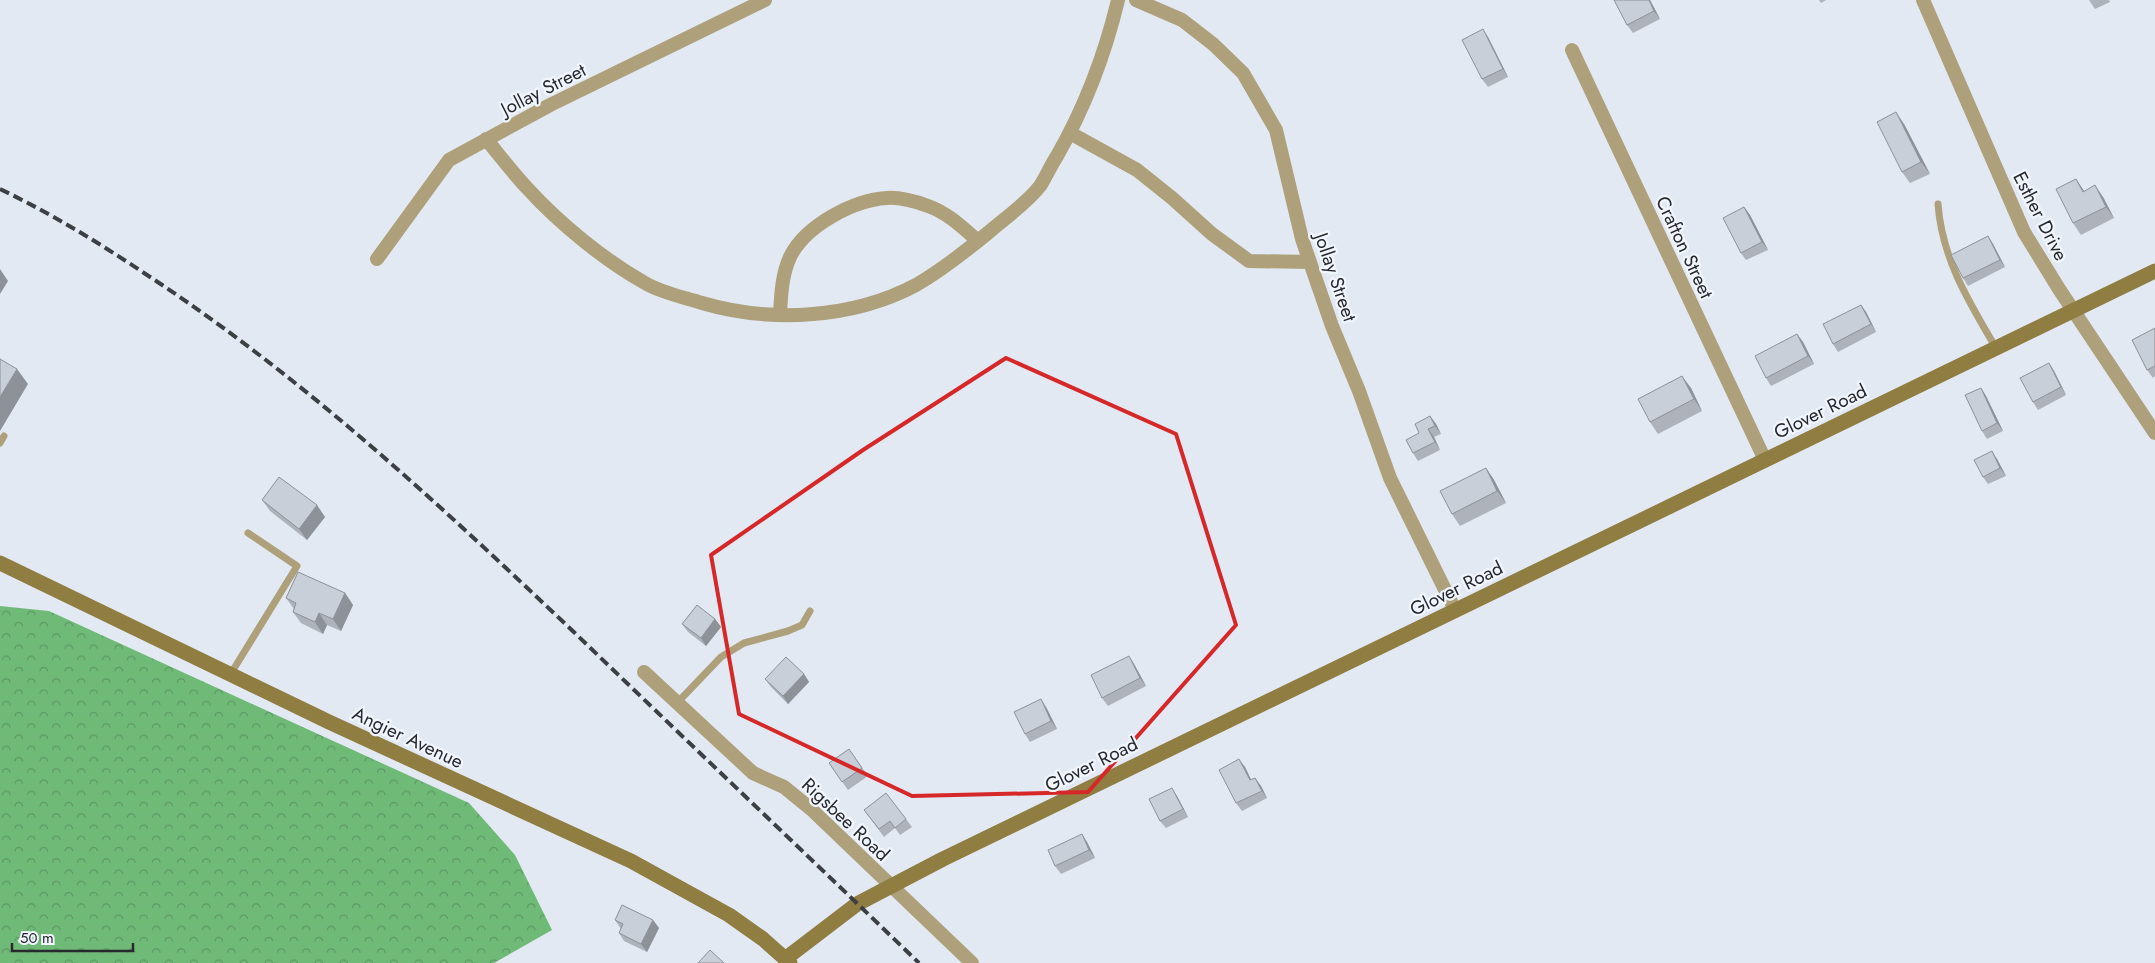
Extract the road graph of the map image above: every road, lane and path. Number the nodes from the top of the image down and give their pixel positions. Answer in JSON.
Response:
{"nodes":[{"id":1,"x":765,"y":0,"type":"edge"},
{"id":2,"x":1118,"y":0,"type":"edge"},
{"id":3,"x":1136,"y":0,"type":"edge"},
{"id":4,"x":1923,"y":0,"type":"edge"},
{"id":5,"x":1572,"y":50,"type":"dead end"},
{"id":6,"x":1070,"y":133,"type":"junction"},
{"id":7,"x":486,"y":139,"type":"junction"},
{"id":8,"x":1938,"y":204,"type":"dead end"},
{"id":9,"x":978,"y":241,"type":"junction"},
{"id":10,"x":376,"y":259,"type":"dead end"},
{"id":11,"x":1310,"y":262,"type":"junction"},
{"id":12,"x":2155,"y":271,"type":"edge"},
{"id":13,"x":2074,"y":311,"type":"junction"},
{"id":14,"x":780,"y":314,"type":"junction"},
{"id":15,"x":1996,"y":349,"type":"junction"},
{"id":16,"x":2155,"y":433,"type":"edge"},
{"id":17,"x":4,"y":436,"type":"dead end"},
{"id":18,"x":0,"y":443,"type":"edge"},
{"id":19,"x":1764,"y":460,"type":"junction"},
{"id":20,"x":248,"y":532,"type":"dead end"},
{"id":21,"x":0,"y":563,"type":"edge"},
{"id":22,"x":1456,"y":610,"type":"junction"},
{"id":23,"x":810,"y":611,"type":"dead end"},
{"id":24,"x":644,"y":672,"type":"dead end"},
{"id":25,"x":230,"y":675,"type":"junction"},
{"id":26,"x":677,"y":703,"type":"junction"},
{"id":27,"x":890,"y":886,"type":"junction"},
{"id":28,"x":787,"y":961,"type":"edge"},
{"id":29,"x":972,"y":963,"type":"edge"}],
"edges":[{"from":1,"to":7,"type":"street","name":"Jollay Street"},
{"from":2,"to":6,"type":"street"},
{"from":3,"to":11,"type":"street","name":"Jollay Street"},
{"from":4,"to":13,"type":"street","name":"Esther Drive"},
{"from":5,"to":19,"type":"street","name":"Crafton Street"},
{"from":6,"to":9,"type":"street"},
{"from":6,"to":11,"type":"street"},
{"from":7,"to":10,"type":"street","name":"Jollay Street"},
{"from":7,"to":14,"type":"street"},
{"from":8,"to":15,"type":"lane"},
{"from":9,"to":14,"type":"street"},
{"from":9,"to":14,"type":"street"},
{"from":11,"to":22,"type":"street","name":"Jollay Street"},
{"from":12,"to":13,"type":"street","name":"Glover Road"},
{"from":13,"to":15,"type":"street","name":"Glover Road"},
{"from":13,"to":16,"type":"street","name":"Esther Drive"},
{"from":15,"to":19,"type":"street","name":"Glover Road"},
{"from":17,"to":18,"type":"lane"},
{"from":19,"to":22,"type":"street","name":"Glover Road"},
{"from":20,"to":25,"type":"lane"},
{"from":21,"to":25,"type":"street","name":"Angier Avenue"},
{"from":22,"to":27,"type":"street","name":"Glover Road"},
{"from":23,"to":26,"type":"lane"},
{"from":24,"to":26,"type":"street","name":"Rigsbee Road"},
{"from":25,"to":28,"type":"street","name":"Angier Avenue"},
{"from":26,"to":27,"type":"street","name":"Rigsbee Road"},
{"from":27,"to":28,"type":"street","name":"Glover Road"},
{"from":27,"to":29,"type":"street","name":"Rigsbee Road"}]}
